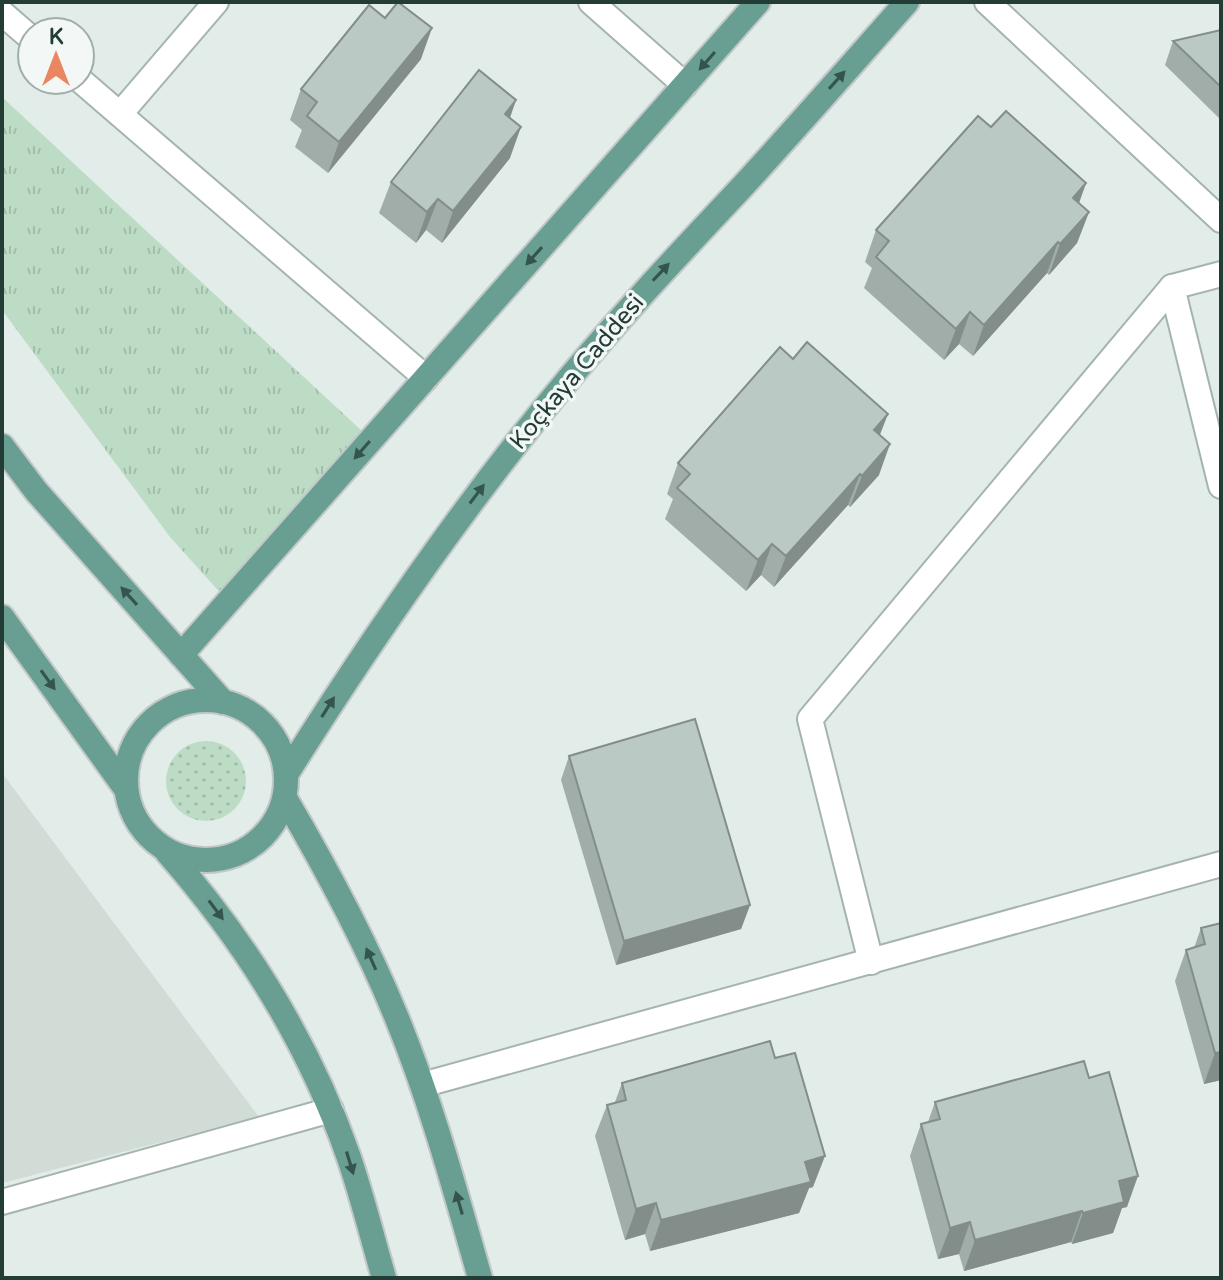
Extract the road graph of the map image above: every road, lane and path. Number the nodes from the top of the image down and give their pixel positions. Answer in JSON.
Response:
{"nodes":[{"id":1,"x":216,"y":2,"type":"edge"},
{"id":2,"x":591,"y":2,"type":"edge"},
{"id":3,"x":758,"y":2,"type":"edge"},
{"id":4,"x":907,"y":2,"type":"edge"},
{"id":5,"x":987,"y":2,"type":"edge"},
{"id":6,"x":685,"y":85,"type":"junction"},
{"id":7,"x":96,"y":94,"type":"edge"},
{"id":8,"x":120,"y":114,"type":"junction"},
{"id":9,"x":1221,"y":220,"type":"edge"},
{"id":10,"x":1221,"y":274,"type":"edge"},
{"id":11,"x":1172,"y":287,"type":"junction"},
{"id":12,"x":426,"y":378,"type":"junction"},
{"id":13,"x":2,"y":446,"type":"edge"},
{"id":14,"x":1221,"y":486,"type":"edge"},
{"id":15,"x":2,"y":617,"type":"edge"},
{"id":16,"x":181,"y":655,"type":"junction"},
{"id":17,"x":223,"y":702,"type":"junction"},
{"id":18,"x":287,"y":773,"type":"junction"},
{"id":19,"x":126,"y":789,"type":"junction"},
{"id":20,"x":285,"y":798,"type":"junction"},
{"id":21,"x":166,"y":850,"type":"junction"},
{"id":22,"x":1221,"y":864,"type":"edge"},
{"id":23,"x":871,"y":962,"type":"junction"},
{"id":24,"x":422,"y":1085,"type":"junction"},
{"id":25,"x":331,"y":1110,"type":"junction"},
{"id":26,"x":2,"y":1202,"type":"edge"},
{"id":27,"x":384,"y":1278,"type":"edge"},
{"id":28,"x":480,"y":1278,"type":"edge"}],
"edges":[{"from":1,"to":8,"type":"street"},
{"from":2,"to":6,"type":"street"},
{"from":3,"to":6,"type":"main road","one_way":true},
{"from":18,"to":4,"type":"main road","name":"Koçkaya Caddesi","one_way":true},
{"from":5,"to":9,"type":"street"},
{"from":6,"to":12,"type":"main road","one_way":true},
{"from":7,"to":8,"type":"street"},
{"from":8,"to":12,"type":"street"},
{"from":10,"to":11,"type":"street"},
{"from":11,"to":14,"type":"street"},
{"from":11,"to":23,"type":"street"},
{"from":12,"to":16,"type":"main road","one_way":true},
{"from":16,"to":13,"type":"main road","one_way":true},
{"from":15,"to":19,"type":"main road","one_way":true},
{"from":16,"to":17,"type":"main road"},
{"from":17,"to":18,"type":"main road"},
{"from":17,"to":19,"type":"main road"},
{"from":18,"to":20,"type":"main road"},
{"from":19,"to":21,"type":"main road"},
{"from":20,"to":21,"type":"main road"},
{"from":24,"to":20,"type":"main road","one_way":true},
{"from":21,"to":25,"type":"main road","one_way":true},
{"from":22,"to":23,"type":"street"},
{"from":23,"to":24,"type":"street"},
{"from":28,"to":24,"type":"main road","one_way":true},
{"from":25,"to":26,"type":"street"},
{"from":25,"to":27,"type":"main road","one_way":true}]}
